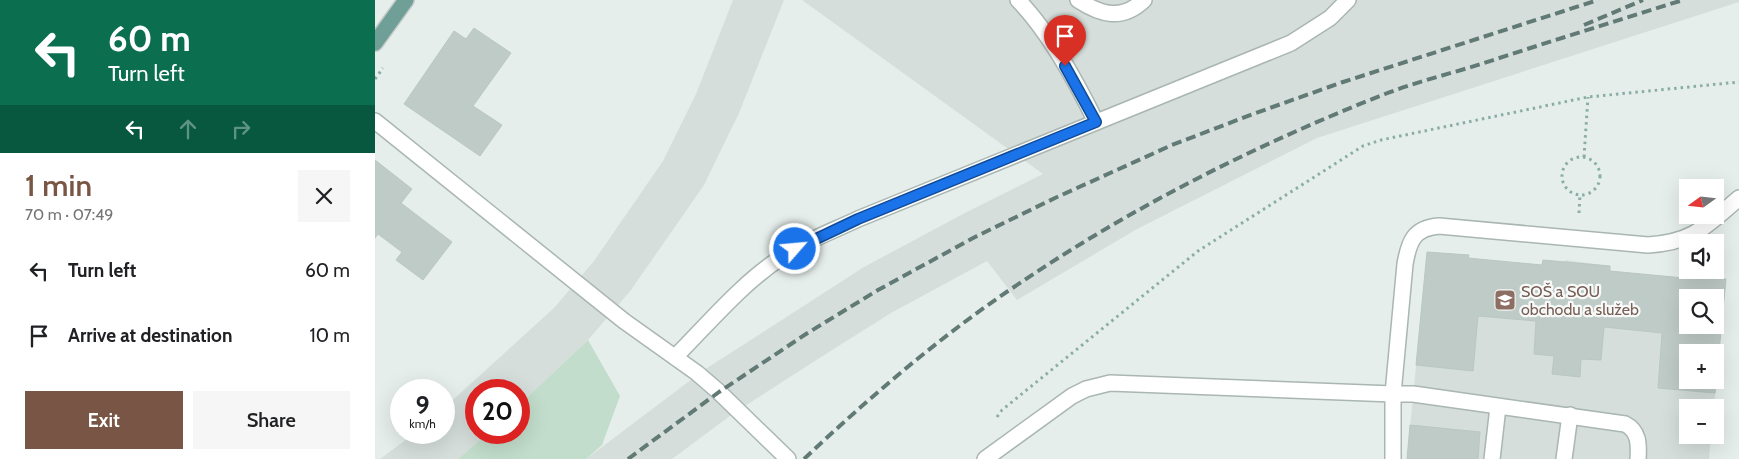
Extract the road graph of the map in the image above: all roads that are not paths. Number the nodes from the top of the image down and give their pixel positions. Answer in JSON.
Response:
{"nodes":[{"id":1,"x":406,"y":0,"type":"edge"},
{"id":2,"x":1018,"y":0,"type":"edge"},
{"id":3,"x":1078,"y":0,"type":"edge"},
{"id":4,"x":1144,"y":0,"type":"edge"},
{"id":5,"x":1348,"y":0,"type":"edge"},
{"id":6,"x":375,"y":43,"type":"edge"},
{"id":7,"x":375,"y":121,"type":"edge"},
{"id":8,"x":1096,"y":122,"type":"junction"},
{"id":9,"x":1739,"y":198,"type":"edge"},
{"id":10,"x":675,"y":357,"type":"junction"},
{"id":11,"x":1393,"y":394,"type":"junction"},
{"id":12,"x":1498,"y":406,"type":"junction"},
{"id":13,"x":1570,"y":415,"type":"junction"},
{"id":14,"x":788,"y":459,"type":"edge"},
{"id":15,"x":985,"y":459,"type":"edge"},
{"id":16,"x":1393,"y":459,"type":"edge"},
{"id":17,"x":1492,"y":459,"type":"edge"},
{"id":18,"x":1565,"y":459,"type":"edge"},
{"id":19,"x":1638,"y":459,"type":"edge"}],
"edges":[{"from":1,"to":6,"type":"main road"},
{"from":2,"to":8,"type":"street"},
{"from":3,"to":4,"type":"street"},
{"from":5,"to":8,"type":"street"},
{"from":7,"to":10,"type":"street"},
{"from":8,"to":10,"type":"street"},
{"from":9,"to":11,"type":"street"},
{"from":10,"to":14,"type":"street"},
{"from":11,"to":12,"type":"street"},
{"from":11,"to":15,"type":"street"},
{"from":11,"to":16,"type":"street"},
{"from":12,"to":13,"type":"street"},
{"from":12,"to":17,"type":"street"},
{"from":13,"to":18,"type":"street"},
{"from":13,"to":19,"type":"street"}]}
